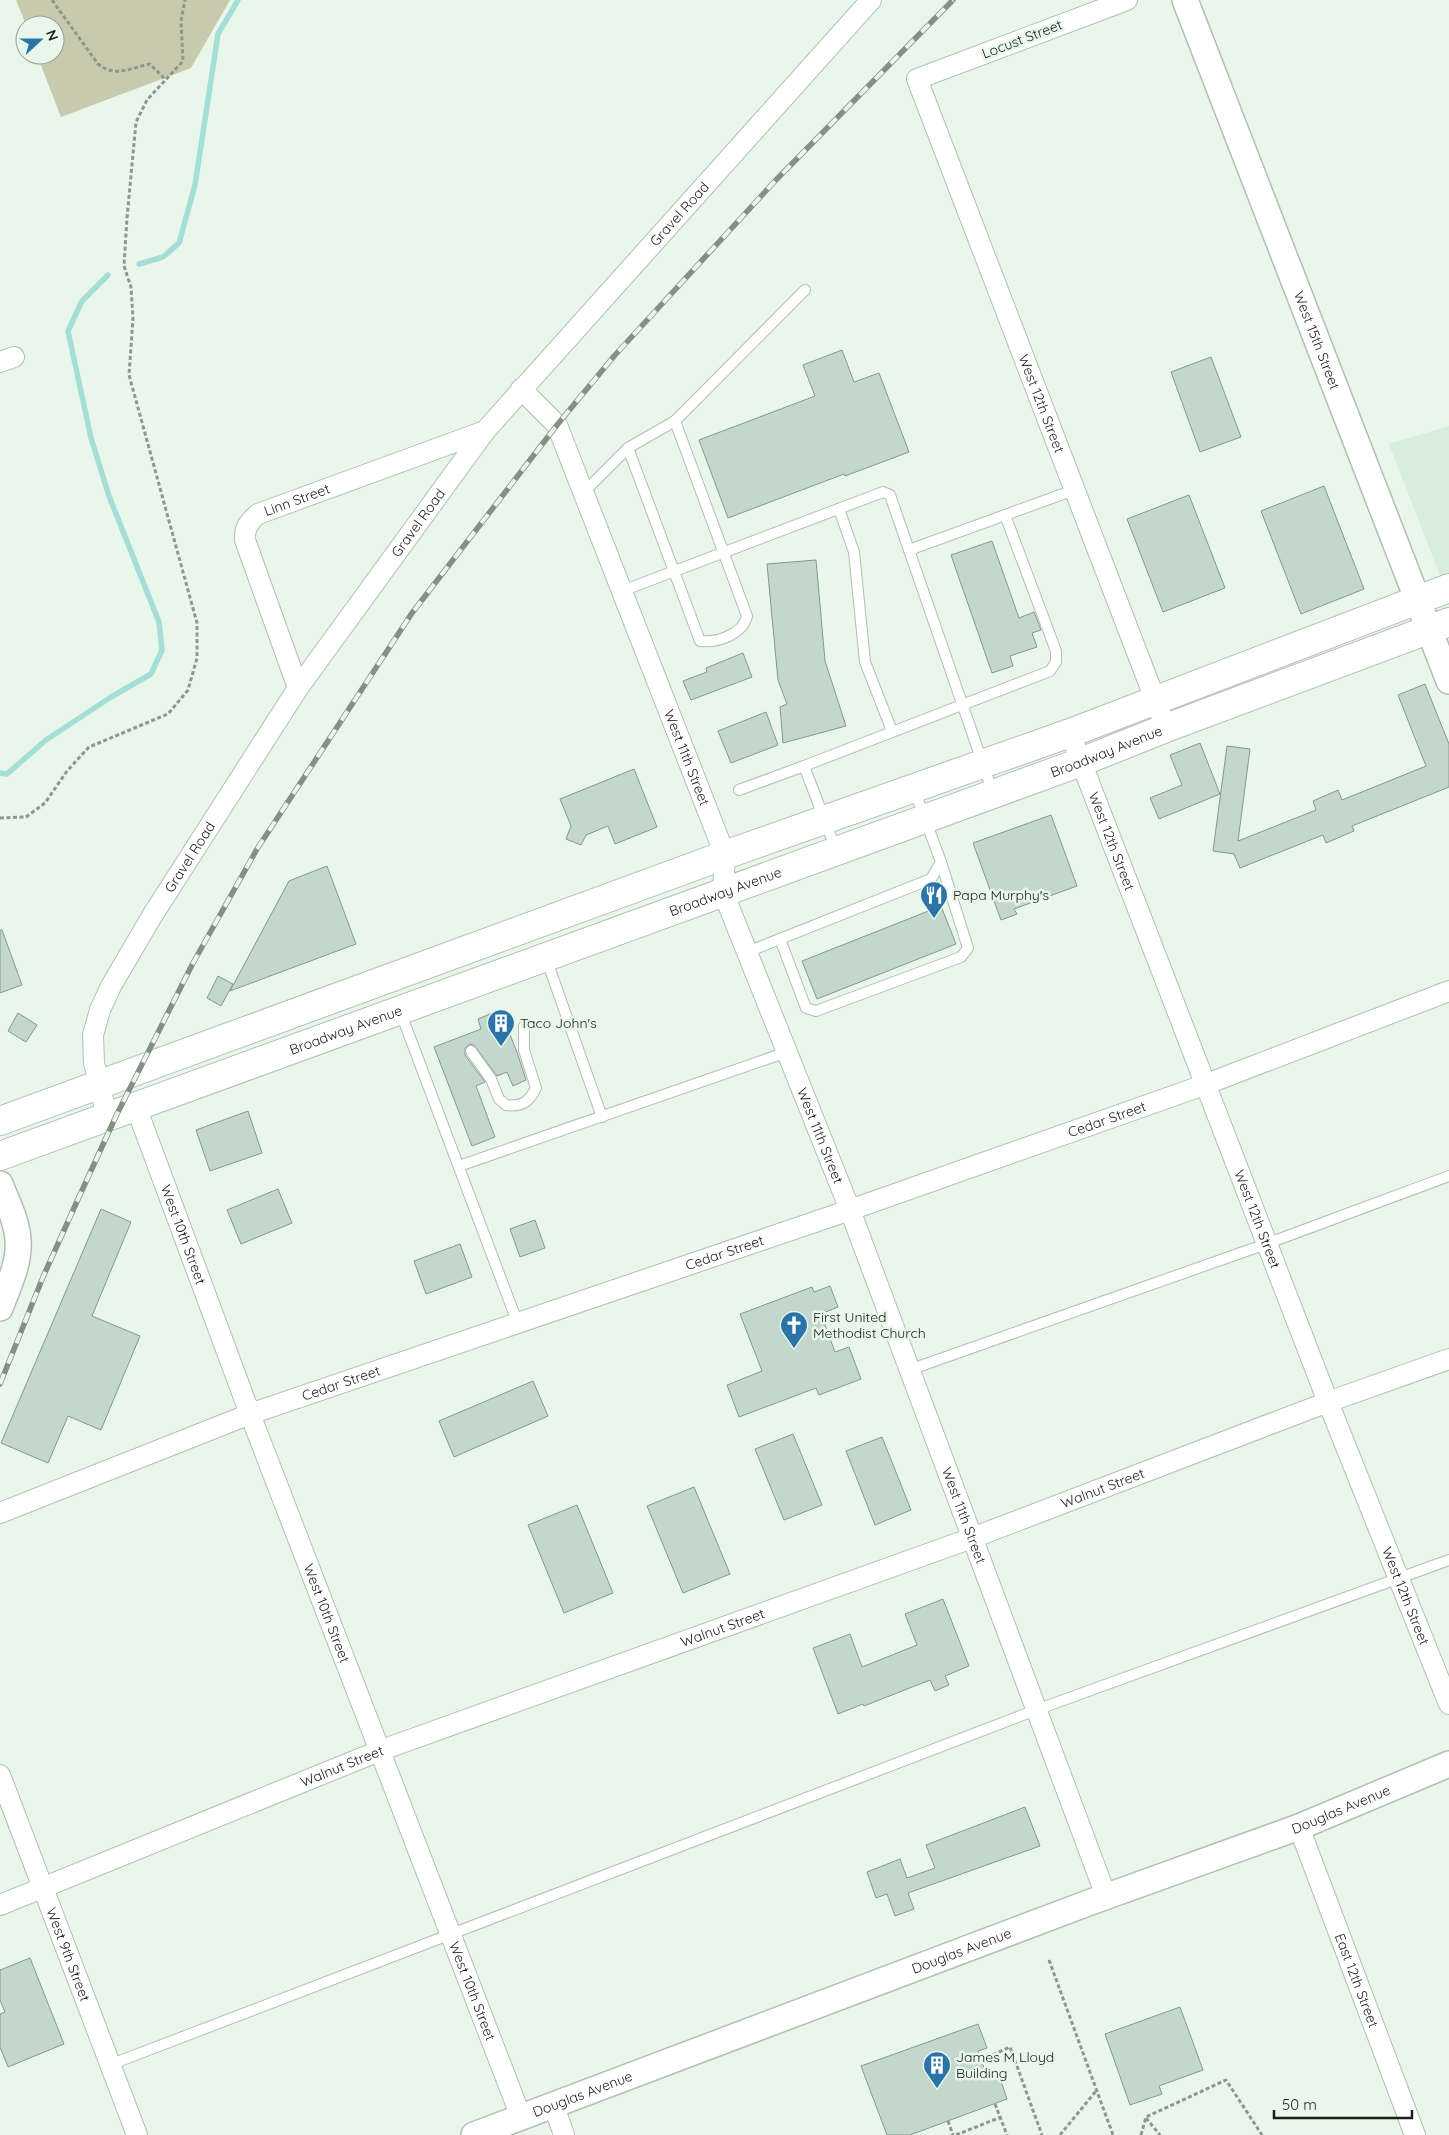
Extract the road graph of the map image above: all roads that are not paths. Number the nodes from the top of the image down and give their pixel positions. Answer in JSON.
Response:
{"nodes":[{"id":1,"x":871,"y":0,"type":"edge"},
{"id":2,"x":1127,"y":0,"type":"edge"},
{"id":3,"x":1185,"y":0,"type":"edge"},
{"id":4,"x":917,"y":79,"type":"joint"},
{"id":5,"x":805,"y":290,"type":"dead end"},
{"id":6,"x":521,"y":388,"type":"junction"},
{"id":7,"x":675,"y":421,"type":"junction"},
{"id":8,"x":485,"y":431,"type":"junction"},
{"id":9,"x":628,"y":448,"type":"junction"},
{"id":10,"x":582,"y":488,"type":"junction"},
{"id":11,"x":1074,"y":490,"type":"junction"},
{"id":12,"x":839,"y":509,"type":"junction"},
{"id":13,"x":1005,"y":515,"type":"junction"},
{"id":14,"x":909,"y":550,"type":"junction"},
{"id":15,"x":724,"y":552,"type":"junction"},
{"id":16,"x":674,"y":571,"type":"junction"},
{"id":17,"x":1449,"y":588,"type":"edge"},
{"id":18,"x":622,"y":591,"type":"junction"},
{"id":19,"x":1417,"y":600,"type":"junction"},
{"id":20,"x":1439,"y":625,"type":"edge"},
{"id":21,"x":1449,"y":681,"type":"edge"},
{"id":22,"x":298,"y":688,"type":"junction"},
{"id":23,"x":1154,"y":700,"type":"junction"},
{"id":24,"x":962,"y":704,"type":"junction"},
{"id":25,"x":1166,"y":728,"type":"junction"},
{"id":26,"x":892,"y":731,"type":"junction"},
{"id":27,"x":1070,"y":732,"type":"junction"},
{"id":28,"x":1081,"y":762,"type":"junction"},
{"id":29,"x":982,"y":764,"type":"junction"},
{"id":30,"x":804,"y":766,"type":"junction"},
{"id":31,"x":914,"y":788,"type":"junction"},
{"id":32,"x":739,"y":790,"type":"dead end"},
{"id":33,"x":993,"y":794,"type":"junction"},
{"id":34,"x":925,"y":819,"type":"junction"},
{"id":35,"x":825,"y":820,"type":"junction"},
{"id":36,"x":837,"y":851,"type":"junction"},
{"id":37,"x":725,"y":856,"type":"junction"},
{"id":38,"x":941,"y":862,"type":"junction"},
{"id":39,"x":723,"y":892,"type":"junction"},
{"id":40,"x":780,"y":939,"type":"junction"},
{"id":41,"x":747,"y":952,"type":"junction"},
{"id":42,"x":545,"y":957,"type":"junction"},
{"id":43,"x":1449,"y":991,"type":"edge"},
{"id":44,"x":400,"y":1011,"type":"junction"},
{"id":45,"x":524,"y":1026,"type":"dead end"},
{"id":46,"x":471,"y":1051,"type":"dead end"},
{"id":47,"x":787,"y":1052,"type":"junction"},
{"id":48,"x":100,"y":1084,"type":"junction"},
{"id":49,"x":1204,"y":1085,"type":"junction"},
{"id":50,"x":136,"y":1107,"type":"junction"},
{"id":51,"x":107,"y":1116,"type":"junction"},
{"id":52,"x":602,"y":1117,"type":"junction"},
{"id":53,"x":0,"y":1121,"type":"edge"},
{"id":54,"x":0,"y":1156,"type":"edge"},
{"id":55,"x":459,"y":1166,"type":"junction"},
{"id":56,"x":1449,"y":1176,"type":"edge"},
{"id":57,"x":0,"y":1184,"type":"edge"},
{"id":58,"x":850,"y":1210,"type":"junction"},
{"id":59,"x":1266,"y":1244,"type":"junction"},
{"id":60,"x":0,"y":1308,"type":"edge"},
{"id":61,"x":518,"y":1324,"type":"junction"},
{"id":62,"x":1449,"y":1359,"type":"edge"},
{"id":63,"x":909,"y":1370,"type":"junction"},
{"id":64,"x":1328,"y":1402,"type":"junction"},
{"id":65,"x":250,"y":1414,"type":"junction"},
{"id":66,"x":0,"y":1513,"type":"edge"},
{"id":67,"x":972,"y":1538,"type":"junction"},
{"id":68,"x":1449,"y":1560,"type":"edge"},
{"id":69,"x":1399,"y":1579,"type":"junction"},
{"id":70,"x":1449,"y":1704,"type":"edge"},
{"id":71,"x":1036,"y":1710,"type":"junction"},
{"id":72,"x":379,"y":1751,"type":"junction"},
{"id":73,"x":1449,"y":1764,"type":"edge"},
{"id":74,"x":0,"y":1775,"type":"edge"},
{"id":75,"x":1299,"y":1827,"type":"junction"},
{"id":76,"x":42,"y":1889,"type":"junction"},
{"id":77,"x":1106,"y":1896,"type":"junction"},
{"id":78,"x":0,"y":1906,"type":"edge"},
{"id":79,"x":451,"y":1935,"type":"junction"},
{"id":80,"x":112,"y":2064,"type":"junction"},
{"id":81,"x":554,"y":2106,"type":"junction"},
{"id":82,"x":521,"y":2117,"type":"junction"},
{"id":83,"x":137,"y":2135,"type":"edge"},
{"id":84,"x":474,"y":2135,"type":"edge"},
{"id":85,"x":564,"y":2135,"type":"edge"},
{"id":86,"x":1415,"y":2135,"type":"edge"}],
"edges":[{"from":1,"to":6,"type":"street","name":"Gravel Road"},
{"from":2,"to":4,"type":"street","name":"Locust Street"},
{"from":3,"to":19,"type":"street","name":"West 15th Street"},
{"from":4,"to":11,"type":"street","name":"West 12th Street"},
{"from":5,"to":7,"type":"lane"},
{"from":6,"to":8,"type":"street","name":"Gravel Road"},
{"from":6,"to":10,"type":"street","name":"West 11th Street"},
{"from":7,"to":9,"type":"lane"},
{"from":7,"to":15,"type":"lane"},
{"from":8,"to":22,"type":"street","name":"Gravel Road"},
{"from":8,"to":22,"type":"street","name":"Linn Street"},
{"from":9,"to":10,"type":"lane"},
{"from":9,"to":16,"type":"lane"},
{"from":10,"to":18,"type":"street","name":"West 11th Street"},
{"from":11,"to":13,"type":"lane"},
{"from":11,"to":23,"type":"street","name":"West 12th Street"},
{"from":12,"to":14,"type":"lane"},
{"from":12,"to":15,"type":"lane"},
{"from":12,"to":26,"type":"lane"},
{"from":13,"to":14,"type":"lane"},
{"from":13,"to":24,"type":"lane"},
{"from":14,"to":24,"type":"lane"},
{"from":15,"to":16,"type":"lane"},
{"from":15,"to":16,"type":"lane"},
{"from":16,"to":18,"type":"lane"},
{"from":17,"to":19,"type":"highway"},
{"from":18,"to":37,"type":"street","name":"West 11th Street"},
{"from":19,"to":20,"type":"street","name":"West 15th Street"},
{"from":19,"to":23,"type":"highway"},
{"from":20,"to":21,"type":"street","name":"West 15th Street"},
{"from":20,"to":25,"type":"highway","name":"Broadway Avenue"},
{"from":22,"to":48,"type":"street","name":"Gravel Road"},
{"from":23,"to":25,"type":"street","name":"West 12th Street"},
{"from":23,"to":27,"type":"highway"},
{"from":24,"to":26,"type":"lane"},
{"from":24,"to":29,"type":"lane"},
{"from":25,"to":28,"type":"highway","name":"Broadway Avenue"},
{"from":26,"to":30,"type":"lane"},
{"from":27,"to":28,"type":"street","name":"West 12th Street"},
{"from":27,"to":29,"type":"highway"},
{"from":28,"to":33,"type":"highway","name":"Broadway Avenue"},
{"from":28,"to":49,"type":"street","name":"West 12th Street"},
{"from":29,"to":31,"type":"highway"},
{"from":29,"to":33,"type":"lane"},
{"from":30,"to":32,"type":"lane"},
{"from":30,"to":35,"type":"lane"},
{"from":31,"to":34,"type":"lane"},
{"from":31,"to":35,"type":"highway"},
{"from":33,"to":34,"type":"highway","name":"Broadway Avenue"},
{"from":34,"to":36,"type":"highway","name":"Broadway Avenue"},
{"from":34,"to":38,"type":"lane"},
{"from":35,"to":36,"type":"lane"},
{"from":35,"to":37,"type":"highway"},
{"from":36,"to":39,"type":"highway","name":"Broadway Avenue"},
{"from":37,"to":39,"type":"street","name":"West 11th Street"},
{"from":37,"to":48,"type":"highway"},
{"from":38,"to":40,"type":"lane"},
{"from":38,"to":40,"type":"lane"},
{"from":39,"to":41,"type":"street","name":"West 11th Street"},
{"from":39,"to":42,"type":"highway","name":"Broadway Avenue"},
{"from":40,"to":41,"type":"lane"},
{"from":41,"to":47,"type":"street","name":"West 11th Street"},
{"from":42,"to":44,"type":"highway","name":"Broadway Avenue"},
{"from":42,"to":52,"type":"lane"},
{"from":43,"to":49,"type":"street","name":"Cedar Street"},
{"from":44,"to":50,"type":"highway","name":"Broadway Avenue"},
{"from":44,"to":55,"type":"lane"},
{"from":45,"to":46,"type":"lane"},
{"from":47,"to":52,"type":"lane"},
{"from":47,"to":58,"type":"street","name":"West 11th Street"},
{"from":48,"to":51,"type":"street","name":"Gravel Road"},
{"from":48,"to":53,"type":"highway"},
{"from":49,"to":58,"type":"street","name":"Cedar Street"},
{"from":49,"to":59,"type":"street","name":"West 12th Street"},
{"from":50,"to":51,"type":"highway","name":"Broadway Avenue"},
{"from":50,"to":65,"type":"street","name":"West 10th Street"},
{"from":51,"to":54,"type":"highway","name":"Broadway Avenue"},
{"from":52,"to":55,"type":"lane"},
{"from":55,"to":61,"type":"lane"},
{"from":56,"to":59,"type":"lane"},
{"from":57,"to":60,"type":"street"},
{"from":58,"to":61,"type":"street","name":"Cedar Street"},
{"from":58,"to":63,"type":"street","name":"West 11th Street"},
{"from":59,"to":63,"type":"lane"},
{"from":59,"to":64,"type":"street","name":"West 12th Street"},
{"from":61,"to":65,"type":"street","name":"Cedar Street"},
{"from":62,"to":64,"type":"street","name":"Walnut Street"},
{"from":63,"to":67,"type":"street","name":"West 11th Street"},
{"from":64,"to":67,"type":"street","name":"Walnut Street"},
{"from":64,"to":69,"type":"street","name":"West 12th Street"},
{"from":65,"to":66,"type":"street","name":"Cedar Street"},
{"from":65,"to":72,"type":"street","name":"West 10th Street"},
{"from":67,"to":71,"type":"street","name":"West 11th Street"},
{"from":67,"to":72,"type":"street","name":"Walnut Street"},
{"from":68,"to":69,"type":"lane"},
{"from":69,"to":70,"type":"street","name":"West 12th Street"},
{"from":69,"to":71,"type":"lane"},
{"from":71,"to":77,"type":"street","name":"West 11th Street"},
{"from":71,"to":79,"type":"lane"},
{"from":72,"to":76,"type":"street","name":"Walnut Street"},
{"from":72,"to":79,"type":"street","name":"West 10th Street"},
{"from":73,"to":75,"type":"street","name":"Douglas Avenue"},
{"from":74,"to":76,"type":"street","name":"West 9th Street"},
{"from":75,"to":77,"type":"street","name":"Douglas Avenue"},
{"from":75,"to":86,"type":"street","name":"East 12th Street"},
{"from":76,"to":78,"type":"street","name":"Walnut Street"},
{"from":76,"to":80,"type":"street","name":"West 9th Street"},
{"from":77,"to":81,"type":"street","name":"Douglas Avenue"},
{"from":79,"to":80,"type":"lane"},
{"from":79,"to":82,"type":"street","name":"West 10th Street"},
{"from":80,"to":83,"type":"street","name":"West 9th Street"},
{"from":81,"to":82,"type":"street","name":"Douglas Avenue"},
{"from":81,"to":85,"type":"street"},
{"from":82,"to":84,"type":"street","name":"Douglas Avenue"}]}
